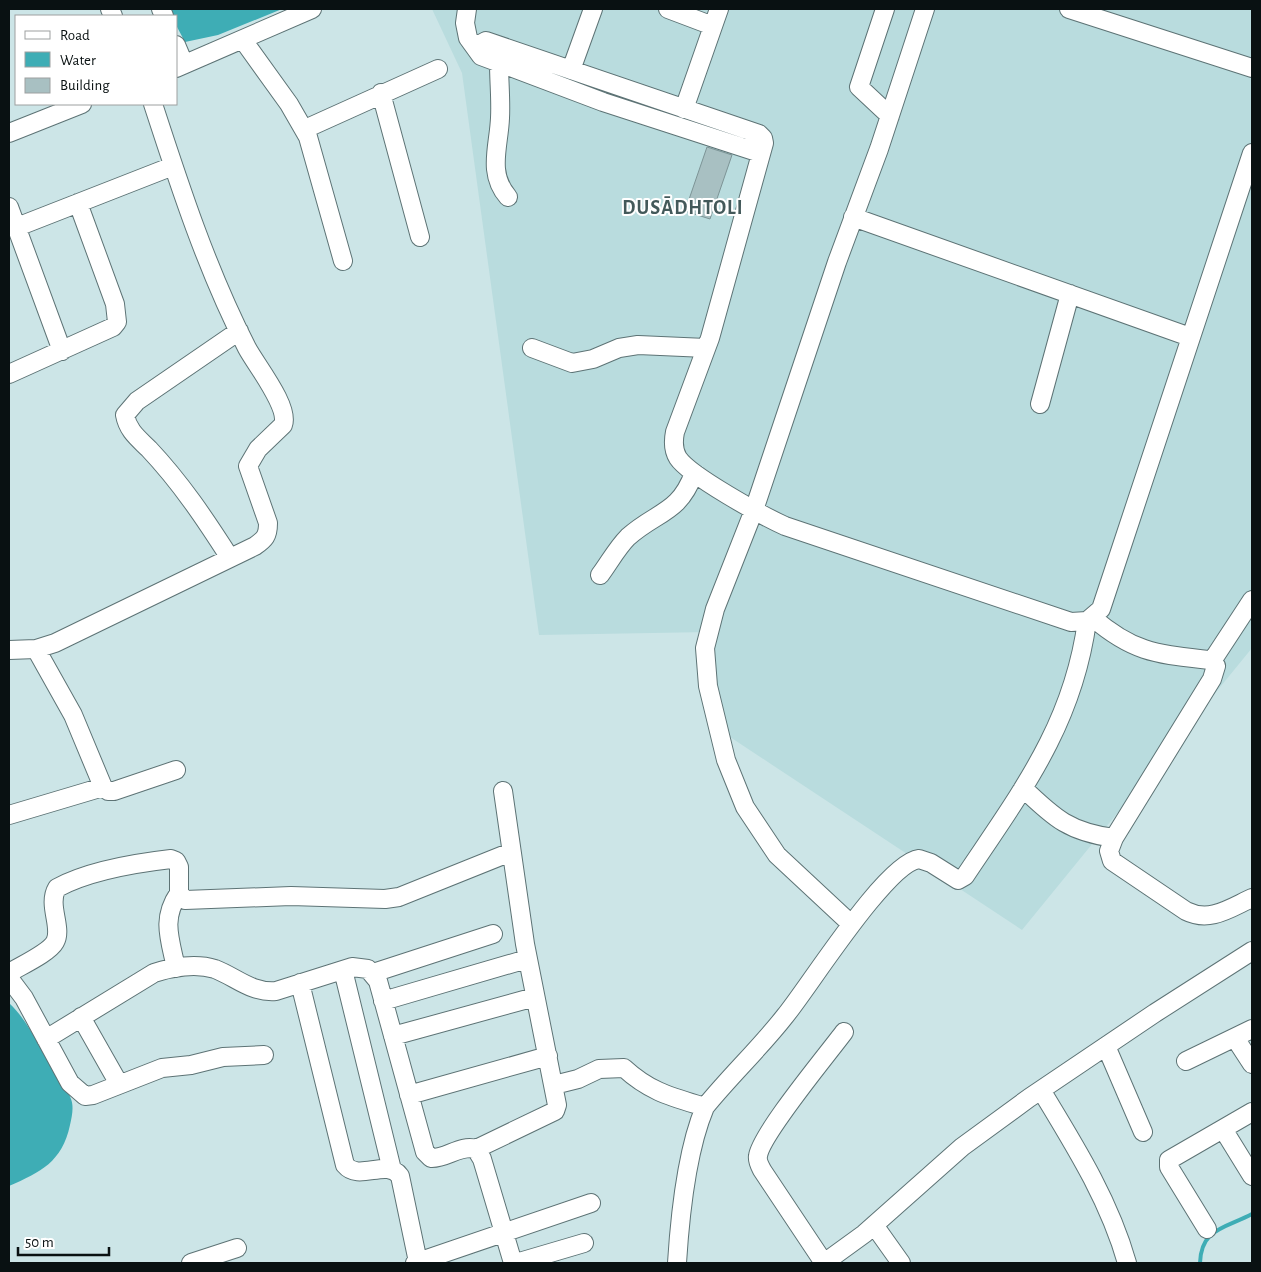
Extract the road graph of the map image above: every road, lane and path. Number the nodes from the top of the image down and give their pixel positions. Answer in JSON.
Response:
{"nodes":[{"id":1,"x":312,"y":9,"type":"edge"},
{"id":2,"x":467,"y":9,"type":"edge"},
{"id":3,"x":593,"y":9,"type":"edge"},
{"id":4,"x":668,"y":9,"type":"edge"},
{"id":5,"x":720,"y":9,"type":"edge"},
{"id":6,"x":885,"y":9,"type":"edge"},
{"id":7,"x":925,"y":9,"type":"edge"},
{"id":8,"x":1070,"y":9,"type":"edge"},
{"id":9,"x":713,"y":26,"type":"junction"},
{"id":10,"x":243,"y":40,"type":"junction"},
{"id":11,"x":475,"y":47,"type":"junction"},
{"id":12,"x":499,"y":63,"type":"junction"},
{"id":13,"x":180,"y":66,"type":"edge"},
{"id":14,"x":1252,"y":68,"type":"edge"},
{"id":15,"x":438,"y":69,"type":"dead end"},
{"id":16,"x":571,"y":70,"type":"junction"},
{"id":17,"x":381,"y":93,"type":"junction"},
{"id":18,"x":79,"y":105,"type":"edge"},
{"id":19,"x":153,"y":105,"type":"edge"},
{"id":20,"x":684,"y":109,"type":"junction"},
{"id":21,"x":890,"y":116,"type":"junction"},
{"id":22,"x":305,"y":129,"type":"junction"},
{"id":23,"x":9,"y":133,"type":"edge"},
{"id":24,"x":760,"y":153,"type":"junction"},
{"id":25,"x":1252,"y":153,"type":"edge"},
{"id":26,"x":173,"y":166,"type":"junction"},
{"id":27,"x":508,"y":197,"type":"dead end"},
{"id":28,"x":78,"y":203,"type":"junction"},
{"id":29,"x":9,"y":207,"type":"edge"},
{"id":30,"x":854,"y":217,"type":"junction"},
{"id":31,"x":17,"y":227,"type":"junction"},
{"id":32,"x":420,"y":237,"type":"dead end"},
{"id":33,"x":343,"y":261,"type":"dead end"},
{"id":34,"x":1070,"y":294,"type":"junction"},
{"id":35,"x":239,"y":331,"type":"junction"},
{"id":36,"x":1190,"y":337,"type":"junction"},
{"id":37,"x":532,"y":348,"type":"dead end"},
{"id":38,"x":706,"y":348,"type":"junction"},
{"id":39,"x":62,"y":350,"type":"junction"},
{"id":40,"x":9,"y":374,"type":"edge"},
{"id":41,"x":1040,"y":404,"type":"dead end"},
{"id":42,"x":694,"y":473,"type":"junction"},
{"id":43,"x":754,"y":510,"type":"junction"},
{"id":44,"x":230,"y":558,"type":"junction"},
{"id":45,"x":600,"y":575,"type":"dead end"},
{"id":46,"x":1252,"y":600,"type":"edge"},
{"id":47,"x":1090,"y":620,"type":"junction"},
{"id":48,"x":36,"y":649,"type":"junction"},
{"id":49,"x":9,"y":650,"type":"edge"},
{"id":50,"x":1212,"y":661,"type":"junction"},
{"id":51,"x":176,"y":770,"type":"dead end"},
{"id":52,"x":103,"y":787,"type":"junction"},
{"id":53,"x":1023,"y":788,"type":"junction"},
{"id":54,"x":503,"y":791,"type":"dead end"},
{"id":55,"x":9,"y":815,"type":"edge"},
{"id":56,"x":1114,"y":838,"type":"junction"},
{"id":57,"x":511,"y":852,"type":"junction"},
{"id":58,"x":179,"y":893,"type":"junction"},
{"id":59,"x":1252,"y":898,"type":"edge"},
{"id":60,"x":851,"y":924,"type":"junction"},
{"id":61,"x":494,"y":934,"type":"dead end"},
{"id":62,"x":1252,"y":951,"type":"edge"},
{"id":63,"x":528,"y":959,"type":"junction"},
{"id":64,"x":176,"y":968,"type":"junction"},
{"id":65,"x":343,"y":970,"type":"junction"},
{"id":66,"x":9,"y":973,"type":"edge"},
{"id":67,"x":373,"y":974,"type":"junction"},
{"id":68,"x":9,"y":978,"type":"edge"},
{"id":69,"x":300,"y":983,"type":"junction"},
{"id":70,"x":535,"y":997,"type":"junction"},
{"id":71,"x":383,"y":1001,"type":"junction"},
{"id":72,"x":81,"y":1018,"type":"junction"},
{"id":73,"x":1252,"y":1029,"type":"edge"},
{"id":74,"x":844,"y":1032,"type":"dead end"},
{"id":75,"x":393,"y":1036,"type":"junction"},
{"id":76,"x":1235,"y":1038,"type":"junction"},
{"id":77,"x":46,"y":1039,"type":"junction"},
{"id":78,"x":1106,"y":1046,"type":"junction"},
{"id":79,"x":264,"y":1054,"type":"dead end"},
{"id":80,"x":548,"y":1056,"type":"junction"},
{"id":81,"x":1186,"y":1061,"type":"dead end"},
{"id":82,"x":1252,"y":1064,"type":"edge"},
{"id":83,"x":119,"y":1084,"type":"junction"},
{"id":84,"x":554,"y":1085,"type":"junction"},
{"id":85,"x":1041,"y":1090,"type":"junction"},
{"id":86,"x":409,"y":1095,"type":"junction"},
{"id":87,"x":705,"y":1108,"type":"junction"},
{"id":88,"x":1252,"y":1112,"type":"edge"},
{"id":89,"x":1223,"y":1129,"type":"junction"},
{"id":90,"x":1143,"y":1132,"type":"dead end"},
{"id":91,"x":476,"y":1149,"type":"junction"},
{"id":92,"x":392,"y":1170,"type":"junction"},
{"id":93,"x":1252,"y":1176,"type":"edge"},
{"id":94,"x":590,"y":1203,"type":"dead end"},
{"id":95,"x":874,"y":1225,"type":"junction"},
{"id":96,"x":1207,"y":1229,"type":"dead end"},
{"id":97,"x":505,"y":1231,"type":"junction"},
{"id":98,"x":584,"y":1243,"type":"dead end"},
{"id":99,"x":237,"y":1248,"type":"dead end"},
{"id":100,"x":191,"y":1263,"type":"edge"},
{"id":101,"x":416,"y":1263,"type":"edge"},
{"id":102,"x":514,"y":1263,"type":"edge"},
{"id":103,"x":676,"y":1263,"type":"edge"},
{"id":104,"x":900,"y":1263,"type":"edge"},
{"id":105,"x":1127,"y":1263,"type":"edge"}],
"edges":[{"from":1,"to":10,"type":"street"},
{"from":2,"to":11,"type":"street"},
{"from":3,"to":16,"type":"street"},
{"from":4,"to":9,"type":"street"},
{"from":5,"to":9,"type":"street"},
{"from":6,"to":21,"type":"street"},
{"from":7,"to":21,"type":"street"},
{"from":8,"to":14,"type":"street"},
{"from":9,"to":20,"type":"street"},
{"from":10,"to":13,"type":"street"},
{"from":10,"to":22,"type":"street"},
{"from":11,"to":12,"type":"street"},
{"from":11,"to":16,"type":"street"},
{"from":12,"to":24,"type":"street"},
{"from":12,"to":27,"type":"street"},
{"from":15,"to":17,"type":"street"},
{"from":16,"to":20,"type":"street"},
{"from":17,"to":22,"type":"street"},
{"from":17,"to":32,"type":"street"},
{"from":18,"to":23,"type":"street"},
{"from":19,"to":26,"type":"street"},
{"from":20,"to":24,"type":"street"},
{"from":21,"to":30,"type":"street"},
{"from":22,"to":33,"type":"street"},
{"from":24,"to":38,"type":"street"},
{"from":25,"to":36,"type":"street"},
{"from":26,"to":28,"type":"street"},
{"from":26,"to":35,"type":"street"},
{"from":28,"to":31,"type":"street"},
{"from":28,"to":39,"type":"street"},
{"from":29,"to":31,"type":"street"},
{"from":30,"to":34,"type":"street"},
{"from":30,"to":43,"type":"street"},
{"from":31,"to":39,"type":"street"},
{"from":34,"to":36,"type":"street"},
{"from":34,"to":41,"type":"street"},
{"from":35,"to":44,"type":"street"},
{"from":35,"to":44,"type":"street"},
{"from":36,"to":47,"type":"street"},
{"from":37,"to":38,"type":"street"},
{"from":38,"to":42,"type":"street"},
{"from":39,"to":40,"type":"street"},
{"from":42,"to":43,"type":"street"},
{"from":42,"to":45,"type":"street"},
{"from":43,"to":47,"type":"street"},
{"from":43,"to":60,"type":"street"},
{"from":44,"to":48,"type":"street"},
{"from":46,"to":50,"type":"street"},
{"from":47,"to":50,"type":"street"},
{"from":47,"to":53,"type":"street"},
{"from":48,"to":49,"type":"street"},
{"from":48,"to":52,"type":"street"},
{"from":50,"to":56,"type":"street"},
{"from":51,"to":52,"type":"street"},
{"from":52,"to":55,"type":"street"},
{"from":53,"to":56,"type":"street"},
{"from":53,"to":60,"type":"street"},
{"from":54,"to":57,"type":"street"},
{"from":56,"to":59,"type":"street"},
{"from":57,"to":58,"type":"street"},
{"from":57,"to":63,"type":"street"},
{"from":58,"to":64,"type":"street"},
{"from":58,"to":66,"type":"street"},
{"from":60,"to":87,"type":"street"},
{"from":61,"to":67,"type":"street"},
{"from":62,"to":78,"type":"street"},
{"from":63,"to":70,"type":"street"},
{"from":63,"to":71,"type":"street"},
{"from":64,"to":69,"type":"street"},
{"from":64,"to":72,"type":"street"},
{"from":65,"to":67,"type":"street"},
{"from":65,"to":69,"type":"street"},
{"from":65,"to":92,"type":"street"},
{"from":67,"to":71,"type":"street"},
{"from":68,"to":77,"type":"street"},
{"from":69,"to":92,"type":"street"},
{"from":70,"to":75,"type":"street"},
{"from":70,"to":80,"type":"street"},
{"from":71,"to":75,"type":"street"},
{"from":72,"to":77,"type":"street"},
{"from":72,"to":83,"type":"street"},
{"from":73,"to":76,"type":"street"},
{"from":74,"to":95,"type":"street"},
{"from":75,"to":86,"type":"street"},
{"from":76,"to":81,"type":"street"},
{"from":76,"to":82,"type":"street"},
{"from":77,"to":83,"type":"street"},
{"from":78,"to":85,"type":"street"},
{"from":78,"to":90,"type":"street"},
{"from":79,"to":83,"type":"street"},
{"from":80,"to":84,"type":"street"},
{"from":80,"to":86,"type":"street"},
{"from":84,"to":87,"type":"street"},
{"from":84,"to":91,"type":"street"},
{"from":85,"to":95,"type":"street"},
{"from":85,"to":105,"type":"street"},
{"from":86,"to":91,"type":"street"},
{"from":87,"to":103,"type":"street"},
{"from":88,"to":89,"type":"street"},
{"from":89,"to":93,"type":"street"},
{"from":89,"to":96,"type":"street"},
{"from":91,"to":97,"type":"street"},
{"from":92,"to":101,"type":"street"},
{"from":94,"to":97,"type":"street"},
{"from":95,"to":104,"type":"street"},
{"from":97,"to":101,"type":"street"},
{"from":97,"to":102,"type":"street"},
{"from":98,"to":102,"type":"street"},
{"from":99,"to":100,"type":"street"}]}
